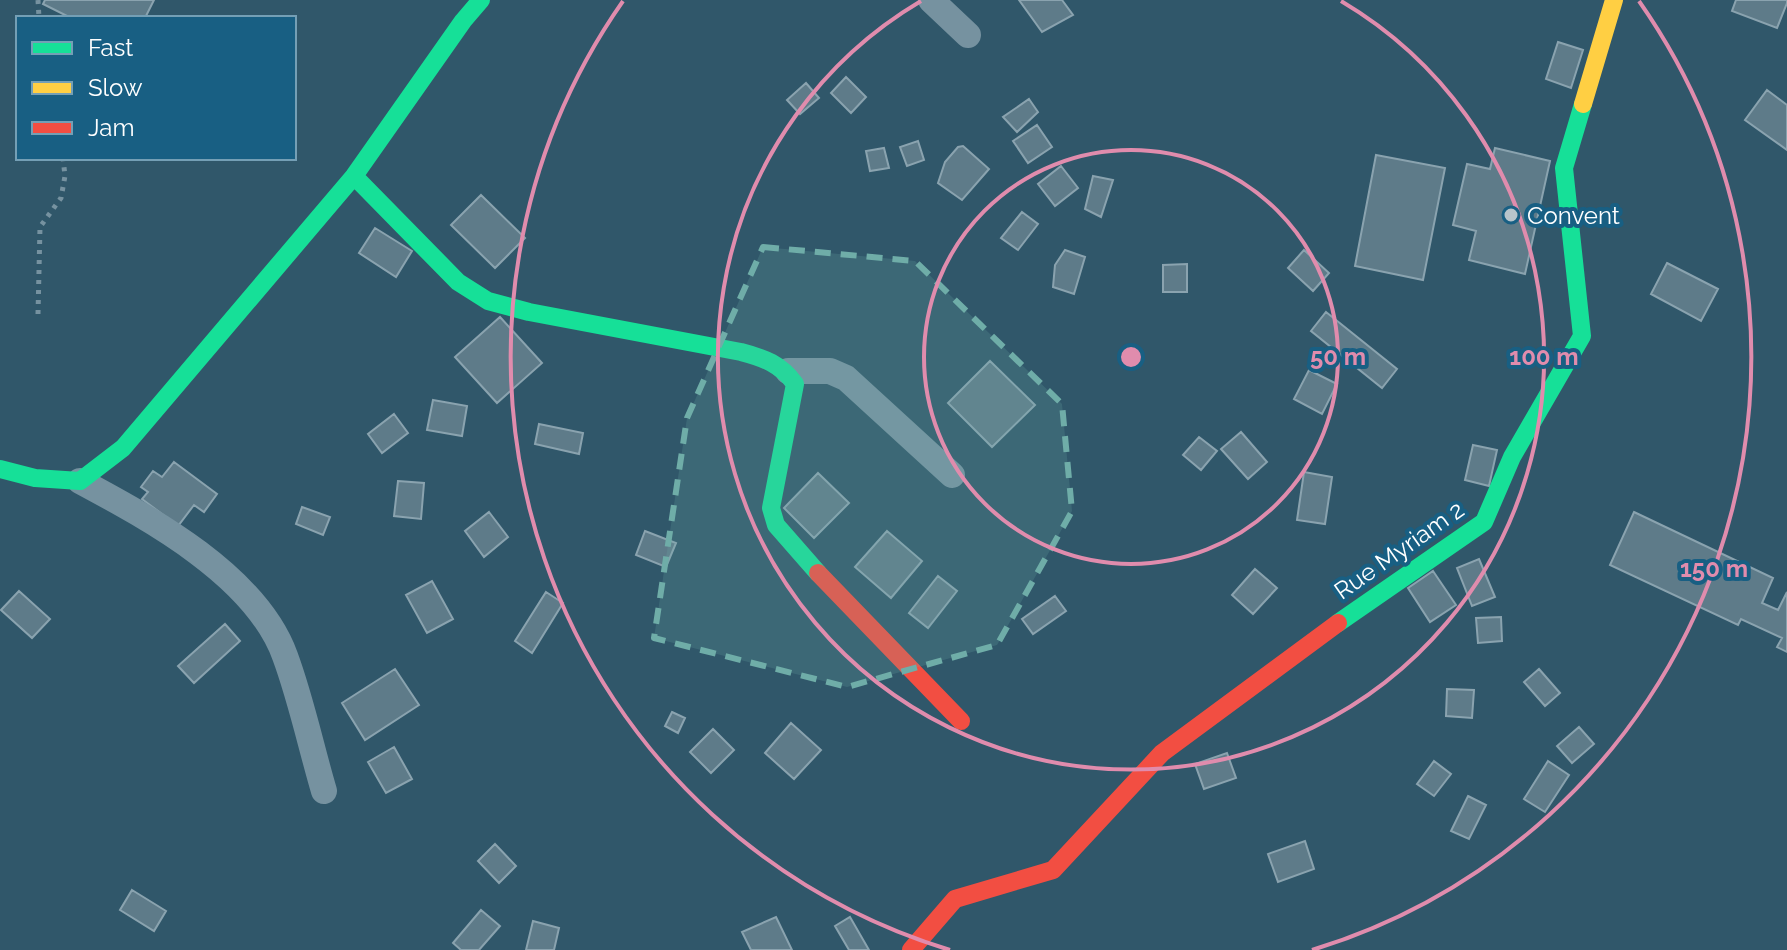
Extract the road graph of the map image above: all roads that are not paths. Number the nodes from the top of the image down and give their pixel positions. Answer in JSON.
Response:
{"nodes":[{"id":1,"x":481,"y":0,"type":"edge"},
{"id":2,"x":931,"y":0,"type":"edge"},
{"id":3,"x":1614,"y":0,"type":"edge"},
{"id":4,"x":968,"y":35,"type":"dead end"},
{"id":5,"x":354,"y":176,"type":"junction"},
{"id":6,"x":788,"y":371,"type":"junction"},
{"id":7,"x":0,"y":469,"type":"edge"},
{"id":8,"x":952,"y":475,"type":"dead end"},
{"id":9,"x":80,"y":481,"type":"junction"},
{"id":10,"x":961,"y":721,"type":"dead end"},
{"id":11,"x":324,"y":791,"type":"dead end"},
{"id":12,"x":911,"y":950,"type":"edge"}],
"edges":[{"from":1,"to":5,"type":"street"},
{"from":2,"to":4,"type":"street"},
{"from":3,"to":12,"type":"street","name":"Rue Myriam 2"},
{"from":5,"to":6,"type":"street"},
{"from":5,"to":9,"type":"street"},
{"from":6,"to":8,"type":"street"},
{"from":6,"to":10,"type":"street"},
{"from":7,"to":9,"type":"street"},
{"from":9,"to":11,"type":"street"}]}
